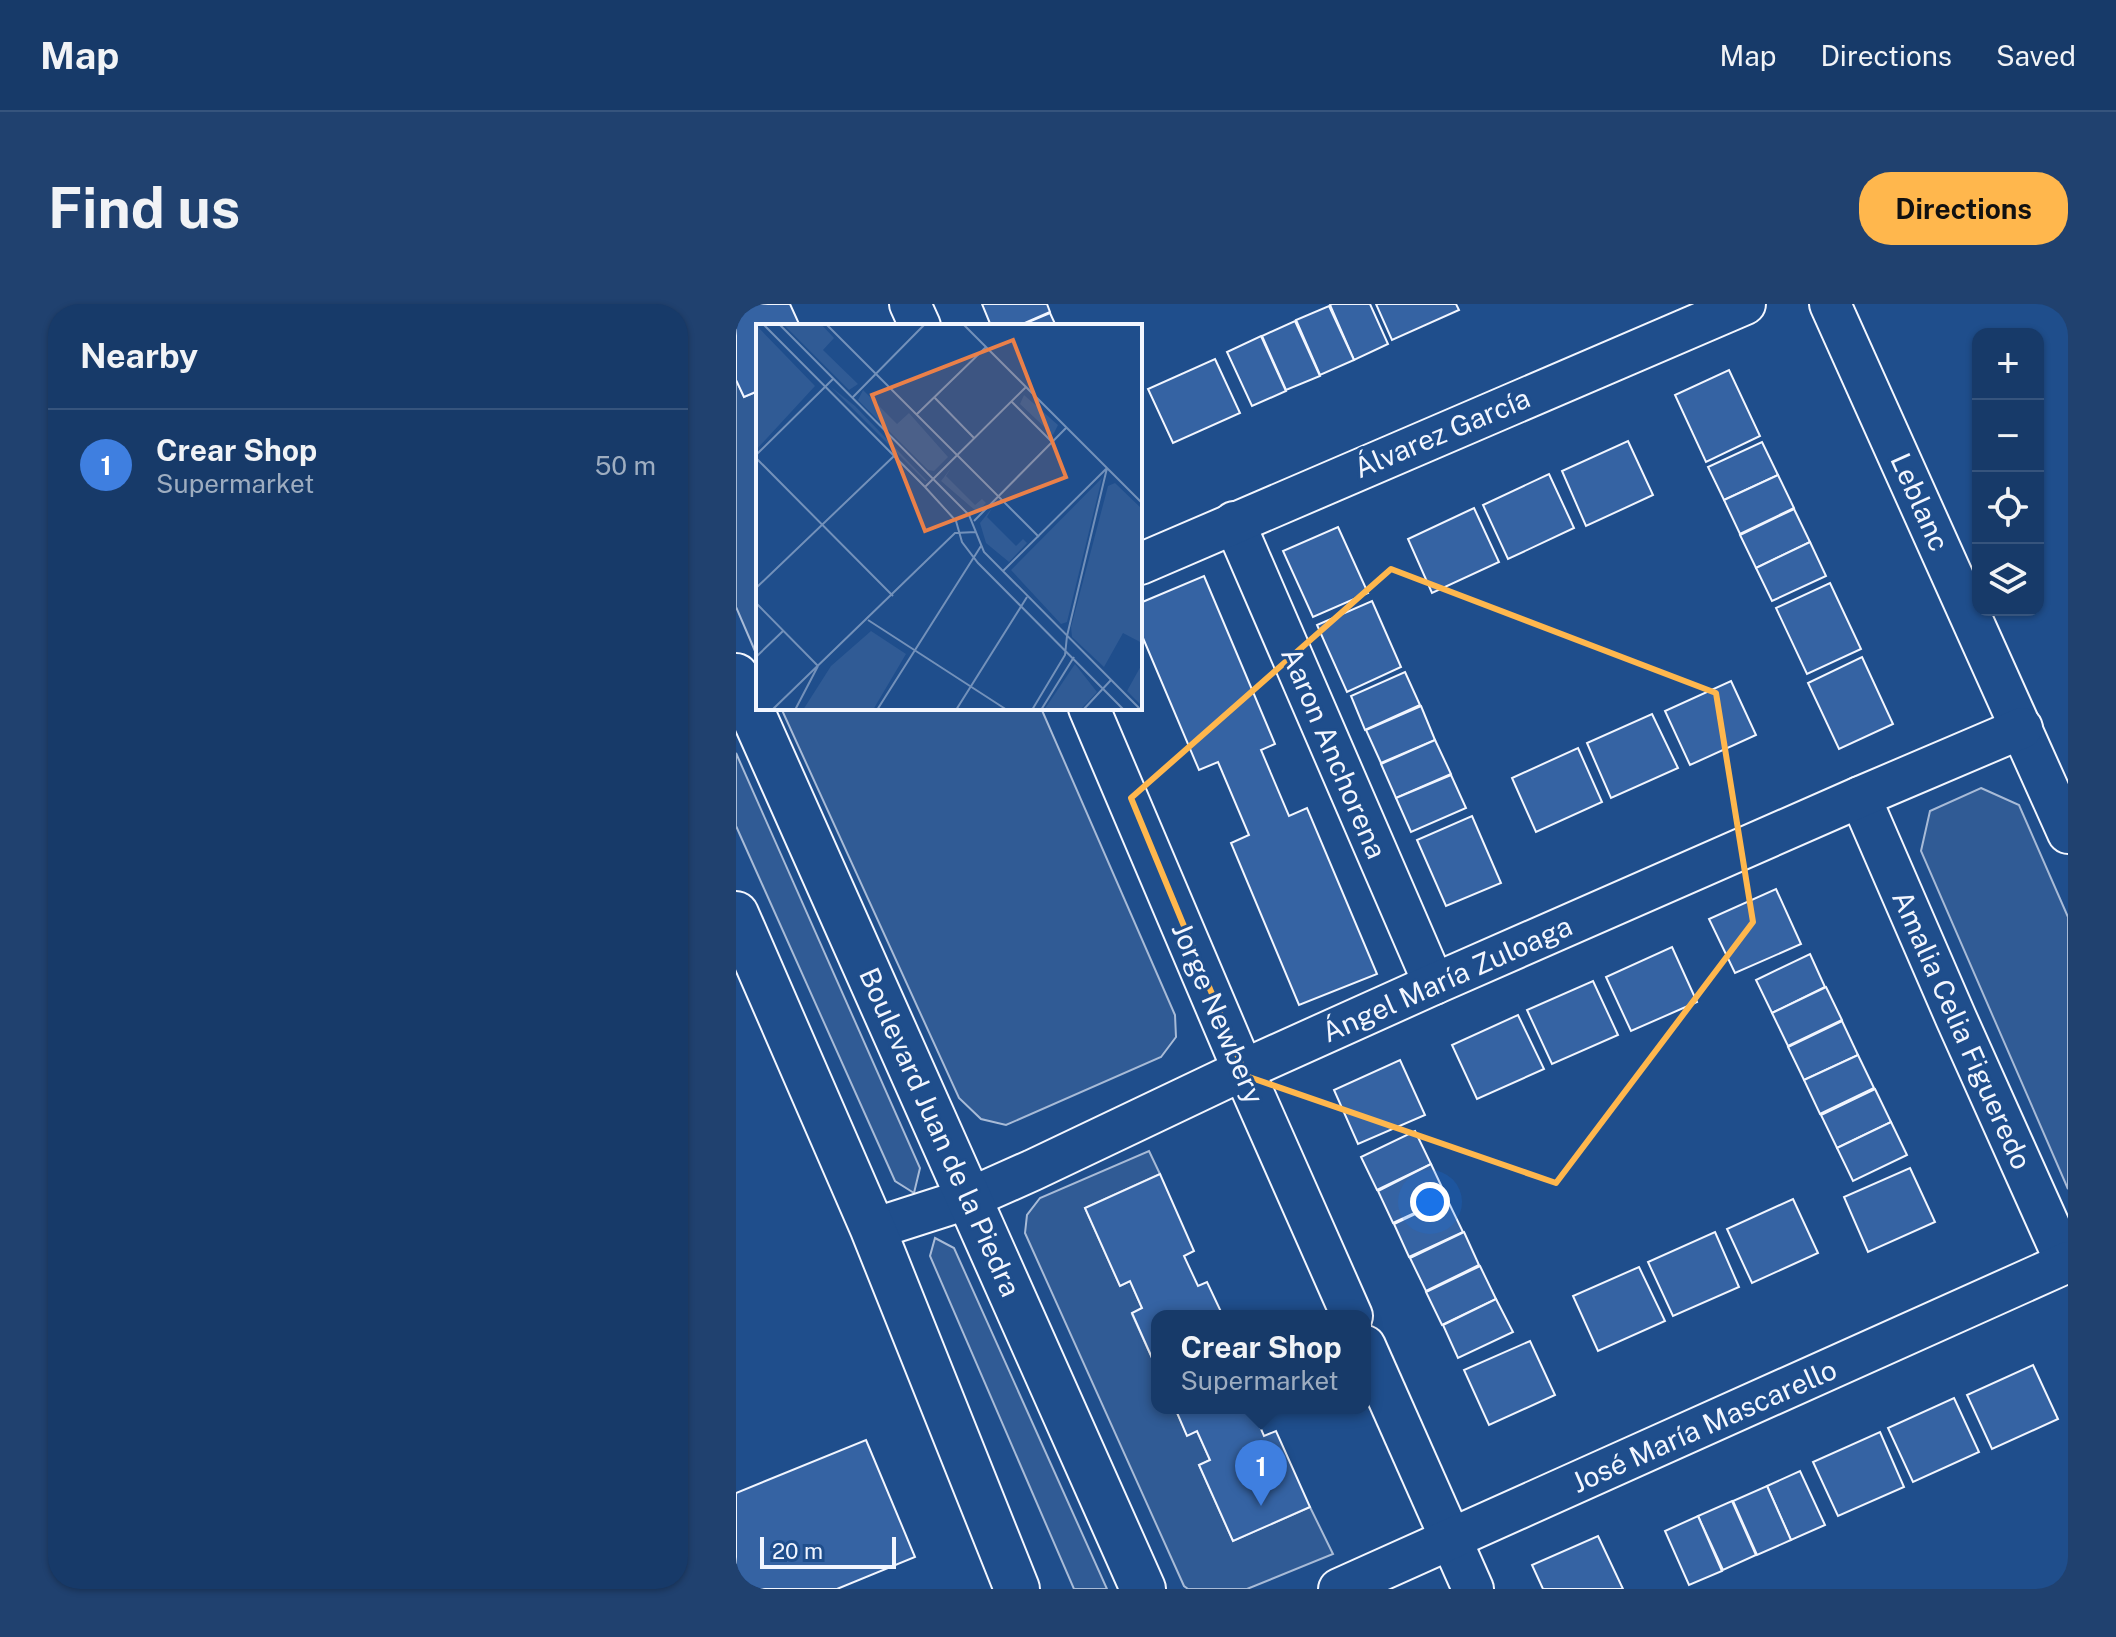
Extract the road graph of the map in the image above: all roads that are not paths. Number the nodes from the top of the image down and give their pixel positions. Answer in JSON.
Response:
{"nodes":[{"id":1,"x":910,"y":304,"type":"edge"},
{"id":2,"x":1745,"y":304,"type":"edge"},
{"id":3,"x":1830,"y":304,"type":"edge"},
{"id":4,"x":919,"y":324,"type":"edge"},
{"id":5,"x":1234,"y":522,"type":"junction"},
{"id":6,"x":1142,"y":563,"type":"edge"},
{"id":7,"x":736,"y":676,"type":"edge"},
{"id":8,"x":1090,"y":710,"type":"edge"},
{"id":9,"x":2022,"y":728,"type":"junction"},
{"id":10,"x":1860,"y":797,"type":"junction"},
{"id":11,"x":2068,"y":833,"type":"edge"},
{"id":12,"x":736,"y":914,"type":"edge"},
{"id":13,"x":1434,"y":984,"type":"junction"},
{"id":14,"x":1243,"y":1070,"type":"junction"},
{"id":15,"x":970,"y":1198,"type":"junction"},
{"id":16,"x":873,"y":1229,"type":"junction"},
{"id":17,"x":2067,"y":1262,"type":"edge"},
{"id":18,"x":1349,"y":1310,"type":"edge"},
{"id":19,"x":1371,"y":1360,"type":"edge"},
{"id":20,"x":1451,"y":1540,"type":"junction"},
{"id":21,"x":1017,"y":1589,"type":"edge"},
{"id":22,"x":1143,"y":1589,"type":"edge"},
{"id":23,"x":1339,"y":1589,"type":"edge"},
{"id":24,"x":1473,"y":1589,"type":"edge"}],
"edges":[{"from":1,"to":4,"type":"street"},
{"from":2,"to":5,"type":"street","name":"Álvarez García"},
{"from":3,"to":9,"type":"street","name":"Leblanc"},
{"from":5,"to":6,"type":"street","name":"Álvarez García"},
{"from":5,"to":13,"type":"street","name":"Aaron Anchorena"},
{"from":7,"to":15,"type":"main road","name":"Boulevard Juan de la Piedra"},
{"from":8,"to":14,"type":"street","name":"Jorge Newbery"},
{"from":9,"to":10,"type":"street","name":"Ángel María Zuloaga"},
{"from":9,"to":11,"type":"street","name":"Leblanc"},
{"from":10,"to":13,"type":"street","name":"Ángel María Zuloaga"},
{"from":10,"to":17,"type":"street","name":"Amalia Celia Figueredo"},
{"from":12,"to":16,"type":"main road"},
{"from":13,"to":14,"type":"street","name":"Ángel María Zuloaga"},
{"from":14,"to":15,"type":"street","name":"Ángel María Zuloaga"},
{"from":14,"to":18,"type":"street","name":"Jorge Newbery"},
{"from":15,"to":16,"type":"street","name":"Ángel María Zuloaga"},
{"from":15,"to":22,"type":"main road","name":"Boulevard Juan de la Piedra"},
{"from":16,"to":21,"type":"main road"},
{"from":17,"to":20,"type":"street","name":"José María Mascarello"},
{"from":19,"to":20,"type":"street"},
{"from":20,"to":23,"type":"street","name":"José María Mascarello"},
{"from":20,"to":24,"type":"street"}]}
